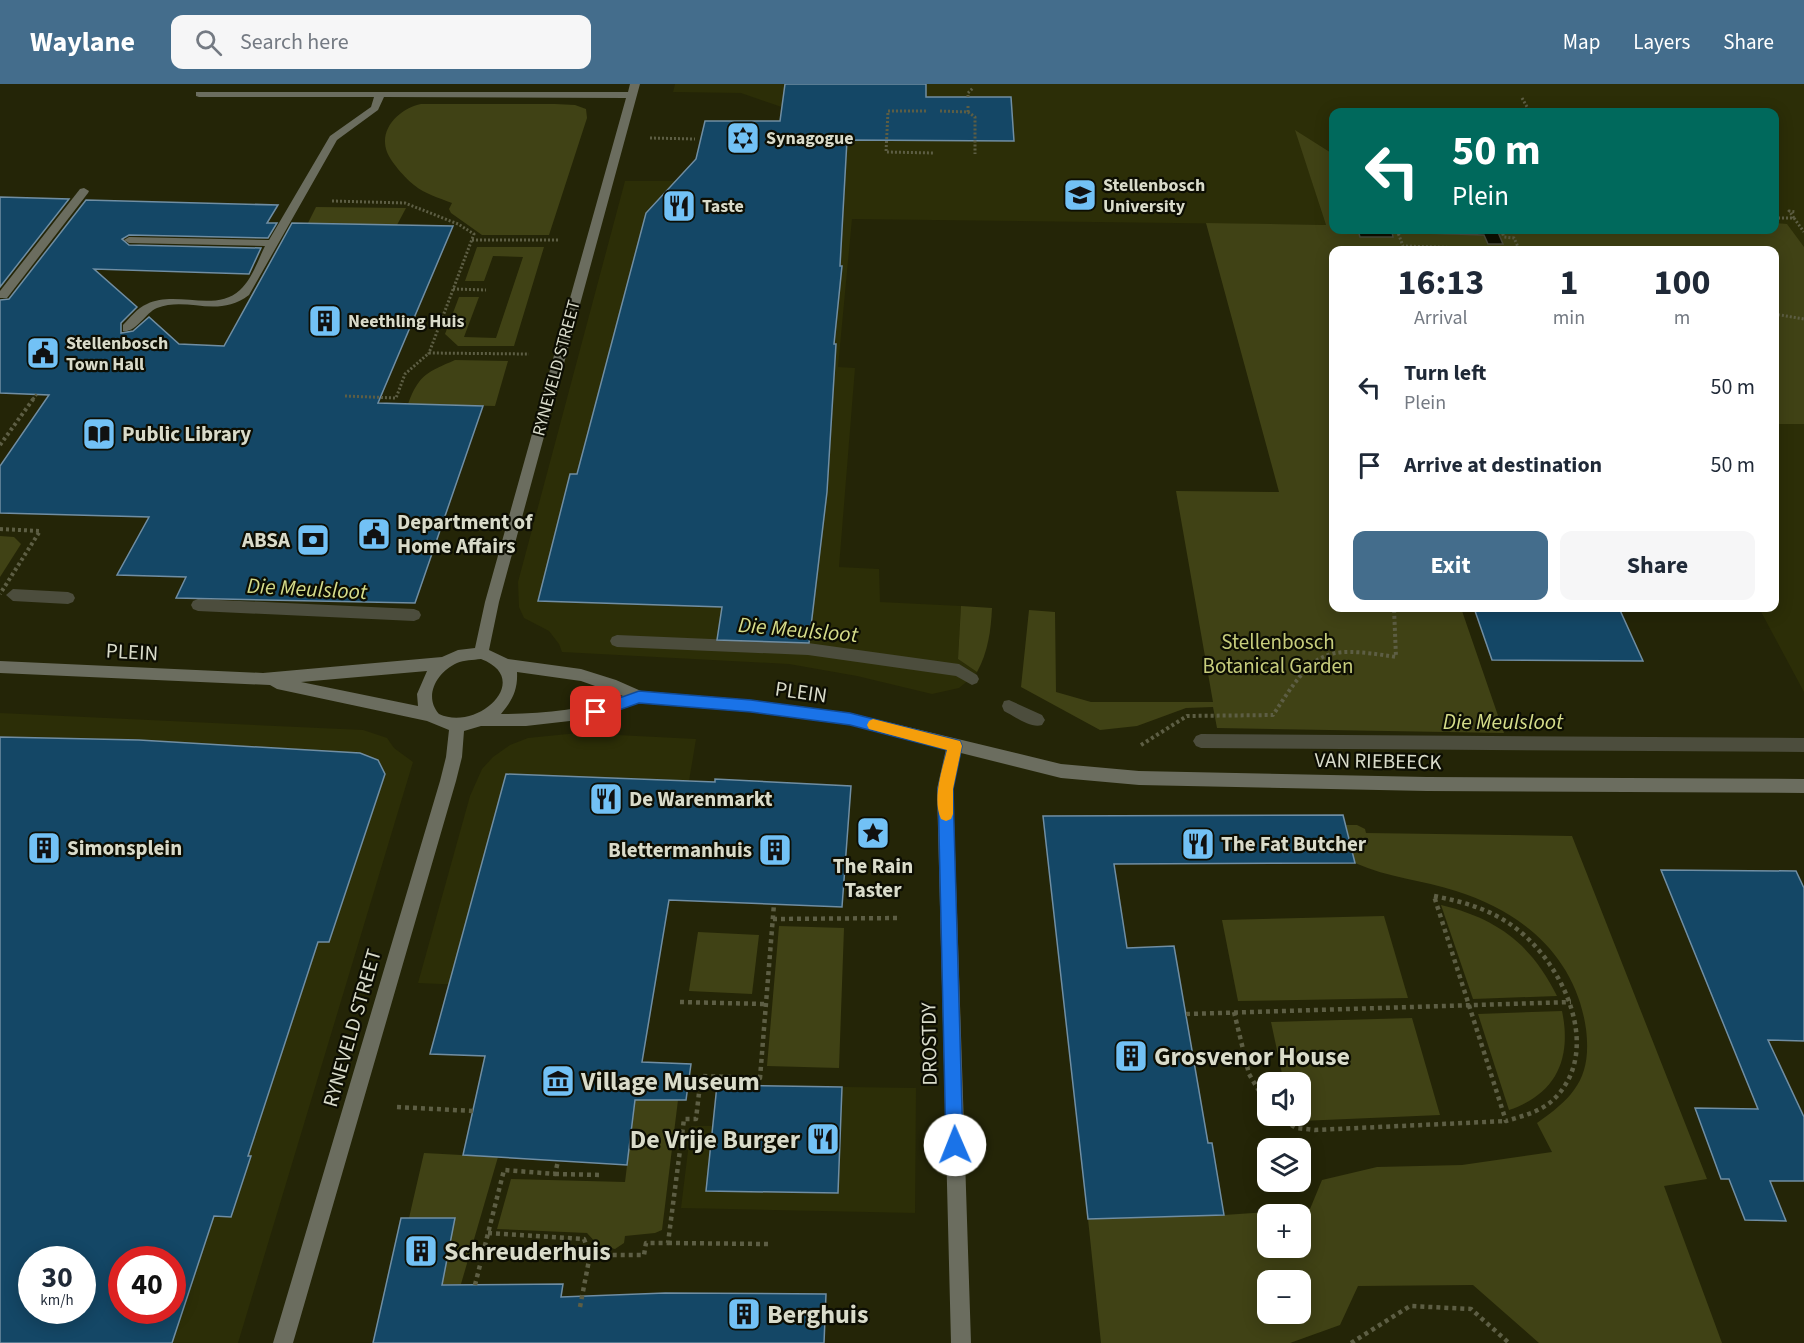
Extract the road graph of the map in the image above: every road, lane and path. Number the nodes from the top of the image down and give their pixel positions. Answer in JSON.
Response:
{"nodes":[{"id":1,"x":355,"y":84,"type":"edge"},
{"id":2,"x":974,"y":88,"type":"dead end"},
{"id":3,"x":634,"y":90,"type":"edge"},
{"id":4,"x":199,"y":94,"type":"dead end"},
{"id":5,"x":344,"y":94,"type":"junction"},
{"id":6,"x":380,"y":94,"type":"junction"},
{"id":7,"x":968,"y":97,"type":"dead end"},
{"id":8,"x":1522,"y":98,"type":"dead end"},
{"id":9,"x":968,"y":104,"type":"dead end"},
{"id":10,"x":1528,"y":108,"type":"edge"},
{"id":11,"x":926,"y":111,"type":"dead end"},
{"id":12,"x":940,"y":111,"type":"dead end"},
{"id":13,"x":968,"y":112,"type":"junction"},
{"id":14,"x":640,"y":138,"type":"dead end"},
{"id":15,"x":695,"y":139,"type":"dead end"},
{"id":16,"x":933,"y":153,"type":"dead end"},
{"id":17,"x":975,"y":153,"type":"dead end"},
{"id":18,"x":84,"y":191,"type":"dead end"},
{"id":19,"x":331,"y":201,"type":"dead end"},
{"id":20,"x":1796,"y":212,"type":"dead end"},
{"id":21,"x":1779,"y":218,"type":"edge"},
{"id":22,"x":1794,"y":218,"type":"junction"},
{"id":23,"x":1804,"y":232,"type":"edge"},
{"id":24,"x":1503,"y":234,"type":"edge"},
{"id":25,"x":129,"y":240,"type":"dead end"},
{"id":26,"x":472,"y":240,"type":"junction"},
{"id":27,"x":565,"y":240,"type":"dead end"},
{"id":28,"x":272,"y":243,"type":"junction"},
{"id":29,"x":1518,"y":246,"type":"edge"},
{"id":30,"x":453,"y":289,"type":"junction"},
{"id":31,"x":486,"y":290,"type":"dead end"},
{"id":32,"x":3,"y":295,"type":"dead end"},
{"id":33,"x":1779,"y":315,"type":"edge"},
{"id":34,"x":1804,"y":319,"type":"edge"},
{"id":35,"x":127,"y":328,"type":"dead end"},
{"id":36,"x":429,"y":353,"type":"junction"},
{"id":37,"x":531,"y":354,"type":"dead end"},
{"id":38,"x":37,"y":394,"type":"dead end"},
{"id":39,"x":345,"y":396,"type":"dead end"},
{"id":40,"x":0,"y":445,"type":"edge"},
{"id":41,"x":0,"y":529,"type":"edge"},
{"id":42,"x":0,"y":594,"type":"edge"},
{"id":43,"x":1394,"y":612,"type":"edge"},
{"id":44,"x":481,"y":653,"type":"junction"},
{"id":45,"x":445,"y":663,"type":"junction"},
{"id":46,"x":506,"y":665,"type":"junction"},
{"id":47,"x":0,"y":667,"type":"edge"},
{"id":48,"x":263,"y":679,"type":"junction"},
{"id":49,"x":639,"y":697,"type":"junction"},
{"id":50,"x":430,"y":715,"type":"junction"},
{"id":51,"x":480,"y":720,"type":"junction"},
{"id":52,"x":457,"y":726,"type":"junction"},
{"id":53,"x":955,"y":746,"type":"junction"},
{"id":54,"x":1138,"y":747,"type":"dead end"},
{"id":55,"x":1804,"y":786,"type":"edge"},
{"id":56,"x":774,"y":904,"type":"dead end"},
{"id":57,"x":901,"y":918,"type":"dead end"},
{"id":58,"x":773,"y":919,"type":"junction"},
{"id":59,"x":680,"y":1002,"type":"dead end"},
{"id":60,"x":1571,"y":1002,"type":"junction"},
{"id":61,"x":765,"y":1004,"type":"junction"},
{"id":62,"x":1469,"y":1006,"type":"junction"},
{"id":63,"x":1234,"y":1012,"type":"junction"},
{"id":64,"x":1186,"y":1014,"type":"dead end"},
{"id":65,"x":1257,"y":1092,"type":"edge"},
{"id":66,"x":397,"y":1107,"type":"dead end"},
{"id":67,"x":473,"y":1111,"type":"dead end"},
{"id":68,"x":1506,"y":1121,"type":"junction"},
{"id":69,"x":1293,"y":1126,"type":"edge"},
{"id":70,"x":558,"y":1161,"type":"dead end"},
{"id":71,"x":555,"y":1174,"type":"junction"},
{"id":72,"x":601,"y":1175,"type":"dead end"},
{"id":73,"x":488,"y":1233,"type":"junction"},
{"id":74,"x":669,"y":1243,"type":"junction"},
{"id":75,"x":768,"y":1244,"type":"dead end"},
{"id":76,"x":590,"y":1255,"type":"junction"},
{"id":77,"x":475,"y":1285,"type":"dead end"},
{"id":78,"x":580,"y":1307,"type":"dead end"},
{"id":79,"x":283,"y":1343,"type":"edge"},
{"id":80,"x":962,"y":1343,"type":"edge"},
{"id":81,"x":1350,"y":1343,"type":"edge"},
{"id":82,"x":1509,"y":1343,"type":"edge"}],
"edges":[{"from":1,"to":5,"type":"street"},
{"from":2,"to":7,"type":"path"},
{"from":3,"to":6,"type":"street"},
{"from":3,"to":44,"type":"street","name":"RYNEVELD STREET"},
{"from":4,"to":5,"type":"street"},
{"from":5,"to":6,"type":"street"},
{"from":6,"to":28,"type":"street"},
{"from":8,"to":10,"type":"path"},
{"from":9,"to":13,"type":"path"},
{"from":11,"to":16,"type":"path"},
{"from":12,"to":13,"type":"path"},
{"from":13,"to":17,"type":"path"},
{"from":14,"to":15,"type":"path"},
{"from":18,"to":32,"type":"street"},
{"from":19,"to":26,"type":"path"},
{"from":20,"to":22,"type":"path"},
{"from":21,"to":22,"type":"path"},
{"from":22,"to":23,"type":"path"},
{"from":24,"to":29,"type":"path"},
{"from":25,"to":28,"type":"street"},
{"from":26,"to":27,"type":"path"},
{"from":26,"to":30,"type":"path"},
{"from":28,"to":35,"type":"street"},
{"from":30,"to":31,"type":"path"},
{"from":30,"to":36,"type":"path"},
{"from":33,"to":34,"type":"path"},
{"from":36,"to":37,"type":"path"},
{"from":36,"to":39,"type":"path"},
{"from":38,"to":40,"type":"path"},
{"from":41,"to":42,"type":"path"},
{"from":43,"to":54,"type":"path"},
{"from":44,"to":45,"type":"street"},
{"from":44,"to":46,"type":"street"},
{"from":45,"to":48,"type":"street","name":"PLEIN"},
{"from":45,"to":50,"type":"street"},
{"from":46,"to":49,"type":"street","name":"PLEIN"},
{"from":46,"to":51,"type":"street"},
{"from":47,"to":48,"type":"street","name":"PLEIN"},
{"from":48,"to":50,"type":"street","name":"PLEIN"},
{"from":49,"to":51,"type":"street","name":"PLEIN"},
{"from":49,"to":53,"type":"street","name":"PLEIN"},
{"from":50,"to":52,"type":"street"},
{"from":51,"to":52,"type":"street"},
{"from":52,"to":79,"type":"street","name":"RYNEVELD STREET"},
{"from":53,"to":55,"type":"street","name":"VAN RIEBEECK"},
{"from":53,"to":80,"type":"street","name":"DROSTDY"},
{"from":56,"to":58,"type":"path"},
{"from":57,"to":58,"type":"path"},
{"from":58,"to":61,"type":"path"},
{"from":59,"to":61,"type":"path"},
{"from":60,"to":62,"type":"path"},
{"from":60,"to":62,"type":"path"},
{"from":60,"to":68,"type":"path"},
{"from":61,"to":74,"type":"path"},
{"from":62,"to":63,"type":"path"},
{"from":62,"to":68,"type":"path"},
{"from":63,"to":64,"type":"path"},
{"from":63,"to":65,"type":"path"},
{"from":66,"to":67,"type":"path"},
{"from":68,"to":69,"type":"path"},
{"from":70,"to":71,"type":"path"},
{"from":71,"to":72,"type":"path"},
{"from":71,"to":73,"type":"path"},
{"from":73,"to":76,"type":"path"},
{"from":73,"to":77,"type":"path"},
{"from":74,"to":75,"type":"path"},
{"from":74,"to":76,"type":"path"},
{"from":76,"to":78,"type":"path"},
{"from":81,"to":82,"type":"path"}]}
